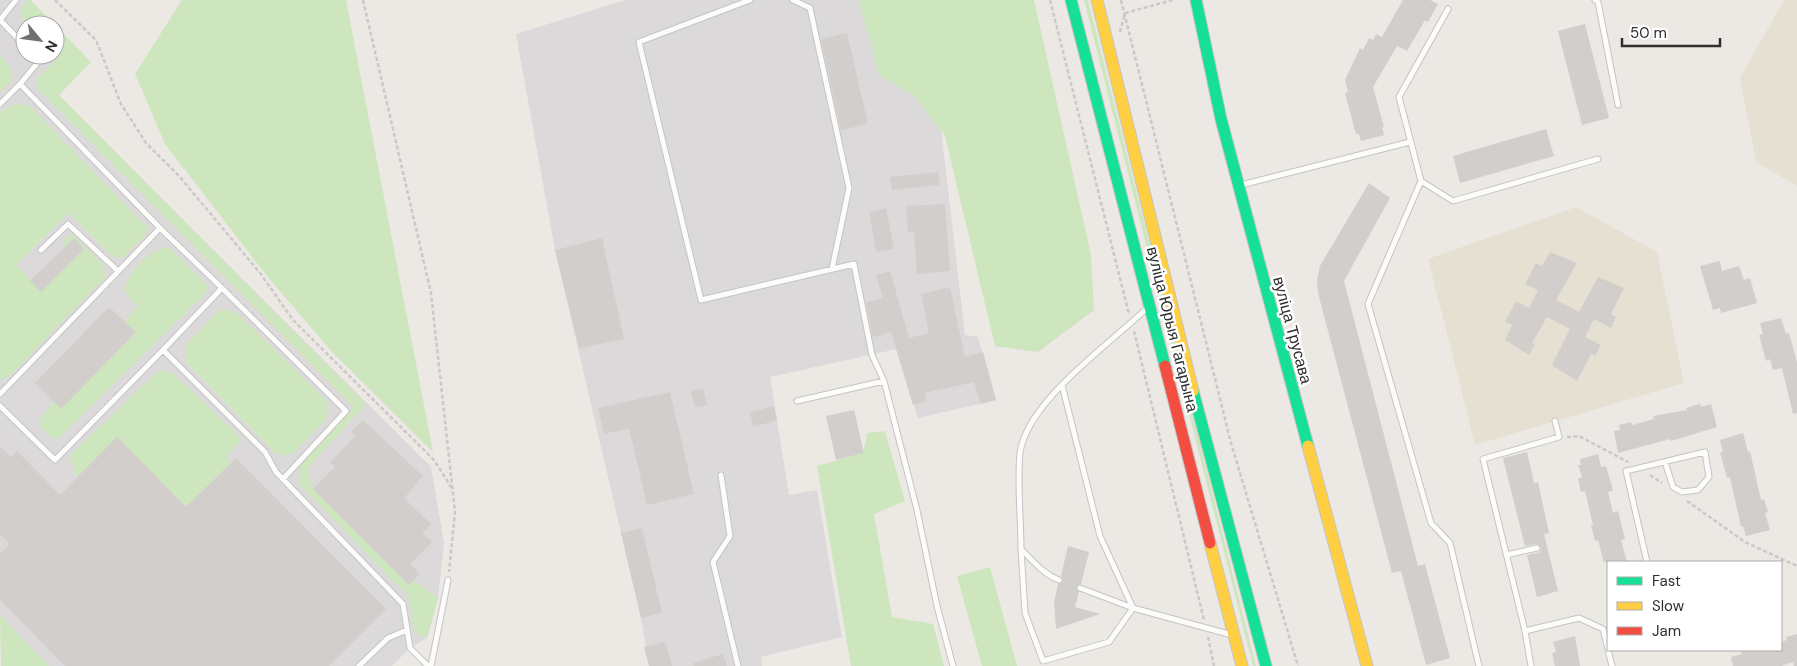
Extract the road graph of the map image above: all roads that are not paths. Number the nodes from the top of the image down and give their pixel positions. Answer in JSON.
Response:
{"nodes":[{"id":1,"x":16,"y":0,"type":"edge"},
{"id":2,"x":750,"y":0,"type":"edge"},
{"id":3,"x":793,"y":0,"type":"edge"},
{"id":4,"x":1071,"y":0,"type":"edge"},
{"id":5,"x":1097,"y":0,"type":"edge"},
{"id":6,"x":1196,"y":0,"type":"edge"},
{"id":7,"x":1595,"y":0,"type":"edge"},
{"id":8,"x":1448,"y":9,"type":"dead end"},
{"id":9,"x":15,"y":36,"type":"edge"},
{"id":10,"x":35,"y":65,"type":"edge"},
{"id":11,"x":20,"y":84,"type":"junction"},
{"id":12,"x":0,"y":104,"type":"edge"},
{"id":13,"x":1618,"y":105,"type":"dead end"},
{"id":14,"x":1410,"y":142,"type":"junction"},
{"id":15,"x":1598,"y":160,"type":"dead end"},
{"id":16,"x":1421,"y":180,"type":"junction"},
{"id":17,"x":1239,"y":186,"type":"junction"},
{"id":18,"x":160,"y":228,"type":"junction"},
{"id":19,"x":41,"y":250,"type":"dead end"},
{"id":20,"x":832,"y":269,"type":"junction"},
{"id":21,"x":118,"y":271,"type":"junction"},
{"id":22,"x":222,"y":288,"type":"junction"},
{"id":23,"x":1150,"y":305,"type":"junction"},
{"id":24,"x":163,"y":350,"type":"junction"},
{"id":25,"x":884,"y":381,"type":"junction"},
{"id":26,"x":1062,"y":385,"type":"junction"},
{"id":27,"x":0,"y":394,"type":"edge"},
{"id":28,"x":797,"y":401,"type":"dead end"},
{"id":29,"x":0,"y":406,"type":"edge"},
{"id":30,"x":1555,"y":421,"type":"dead end"},
{"id":31,"x":1665,"y":462,"type":"junction"},
{"id":32,"x":721,"y":475,"type":"dead end"},
{"id":33,"x":283,"y":479,"type":"junction"},
{"id":34,"x":1022,"y":548,"type":"junction"},
{"id":35,"x":1537,"y":548,"type":"dead end"},
{"id":36,"x":1506,"y":555,"type":"junction"},
{"id":37,"x":1647,"y":561,"type":"edge"},
{"id":38,"x":448,"y":580,"type":"road end"},
{"id":39,"x":1060,"y":580,"type":"dead end"},
{"id":40,"x":1080,"y":588,"type":"dead end"},
{"id":41,"x":1133,"y":608,"type":"junction"},
{"id":42,"x":407,"y":630,"type":"junction"},
{"id":43,"x":1525,"y":631,"type":"junction"},
{"id":44,"x":1234,"y":636,"type":"junction"},
{"id":45,"x":1607,"y":645,"type":"edge"},
{"id":46,"x":1608,"y":651,"type":"edge"},
{"id":47,"x":359,"y":666,"type":"edge"},
{"id":48,"x":430,"y":666,"type":"edge"},
{"id":49,"x":738,"y":666,"type":"edge"},
{"id":50,"x":953,"y":666,"type":"edge"},
{"id":51,"x":1242,"y":666,"type":"edge"},
{"id":52,"x":1266,"y":666,"type":"edge"},
{"id":53,"x":1367,"y":666,"type":"edge"},
{"id":54,"x":1479,"y":666,"type":"edge"},
{"id":55,"x":1531,"y":666,"type":"edge"},
{"id":56,"x":1612,"y":666,"type":"edge"}],
"edges":[{"from":1,"to":9,"type":"lane"},
{"from":2,"to":20,"type":"lane"},
{"from":3,"to":20,"type":"lane"},
{"from":4,"to":23,"type":"main road","name":"вуліца Юрыя Гагарына"},
{"from":5,"to":52,"type":"main road","name":"вуліца Юрыя Гагарына"},
{"from":6,"to":17,"type":"main road","name":"вуліца Трусава"},
{"from":7,"to":13,"type":"lane"},
{"from":8,"to":14,"type":"lane"},
{"from":10,"to":11,"type":"lane"},
{"from":11,"to":12,"type":"lane"},
{"from":11,"to":18,"type":"lane"},
{"from":14,"to":16,"type":"lane"},
{"from":14,"to":17,"type":"lane"},
{"from":15,"to":16,"type":"lane"},
{"from":16,"to":54,"type":"lane"},
{"from":17,"to":53,"type":"main road","name":"вуліца Трусава"},
{"from":18,"to":21,"type":"lane"},
{"from":18,"to":22,"type":"lane"},
{"from":19,"to":21,"type":"lane"},
{"from":20,"to":25,"type":"lane"},
{"from":21,"to":27,"type":"lane"},
{"from":22,"to":24,"type":"lane"},
{"from":22,"to":33,"type":"lane"},
{"from":23,"to":26,"type":"lane"},
{"from":23,"to":44,"type":"main road","name":"вуліца Юрыя Гагарына"},
{"from":24,"to":29,"type":"lane"},
{"from":24,"to":33,"type":"lane"},
{"from":25,"to":28,"type":"lane"},
{"from":25,"to":50,"type":"lane"},
{"from":26,"to":34,"type":"lane"},
{"from":26,"to":41,"type":"lane"},
{"from":30,"to":36,"type":"lane"},
{"from":31,"to":31,"type":"lane"},
{"from":31,"to":37,"type":"lane"},
{"from":32,"to":49,"type":"lane"},
{"from":33,"to":42,"type":"lane"},
{"from":34,"to":39,"type":"lane"},
{"from":34,"to":41,"type":"lane"},
{"from":35,"to":36,"type":"lane"},
{"from":36,"to":43,"type":"lane"},
{"from":38,"to":48,"type":"lane"},
{"from":40,"to":41,"type":"lane"},
{"from":41,"to":44,"type":"lane"},
{"from":42,"to":47,"type":"lane"},
{"from":42,"to":48,"type":"lane"},
{"from":43,"to":45,"type":"lane"},
{"from":43,"to":55,"type":"lane"},
{"from":44,"to":51,"type":"main road","name":"вуліца Юрыя Гагарына"},
{"from":46,"to":56,"type":"lane"}]}
